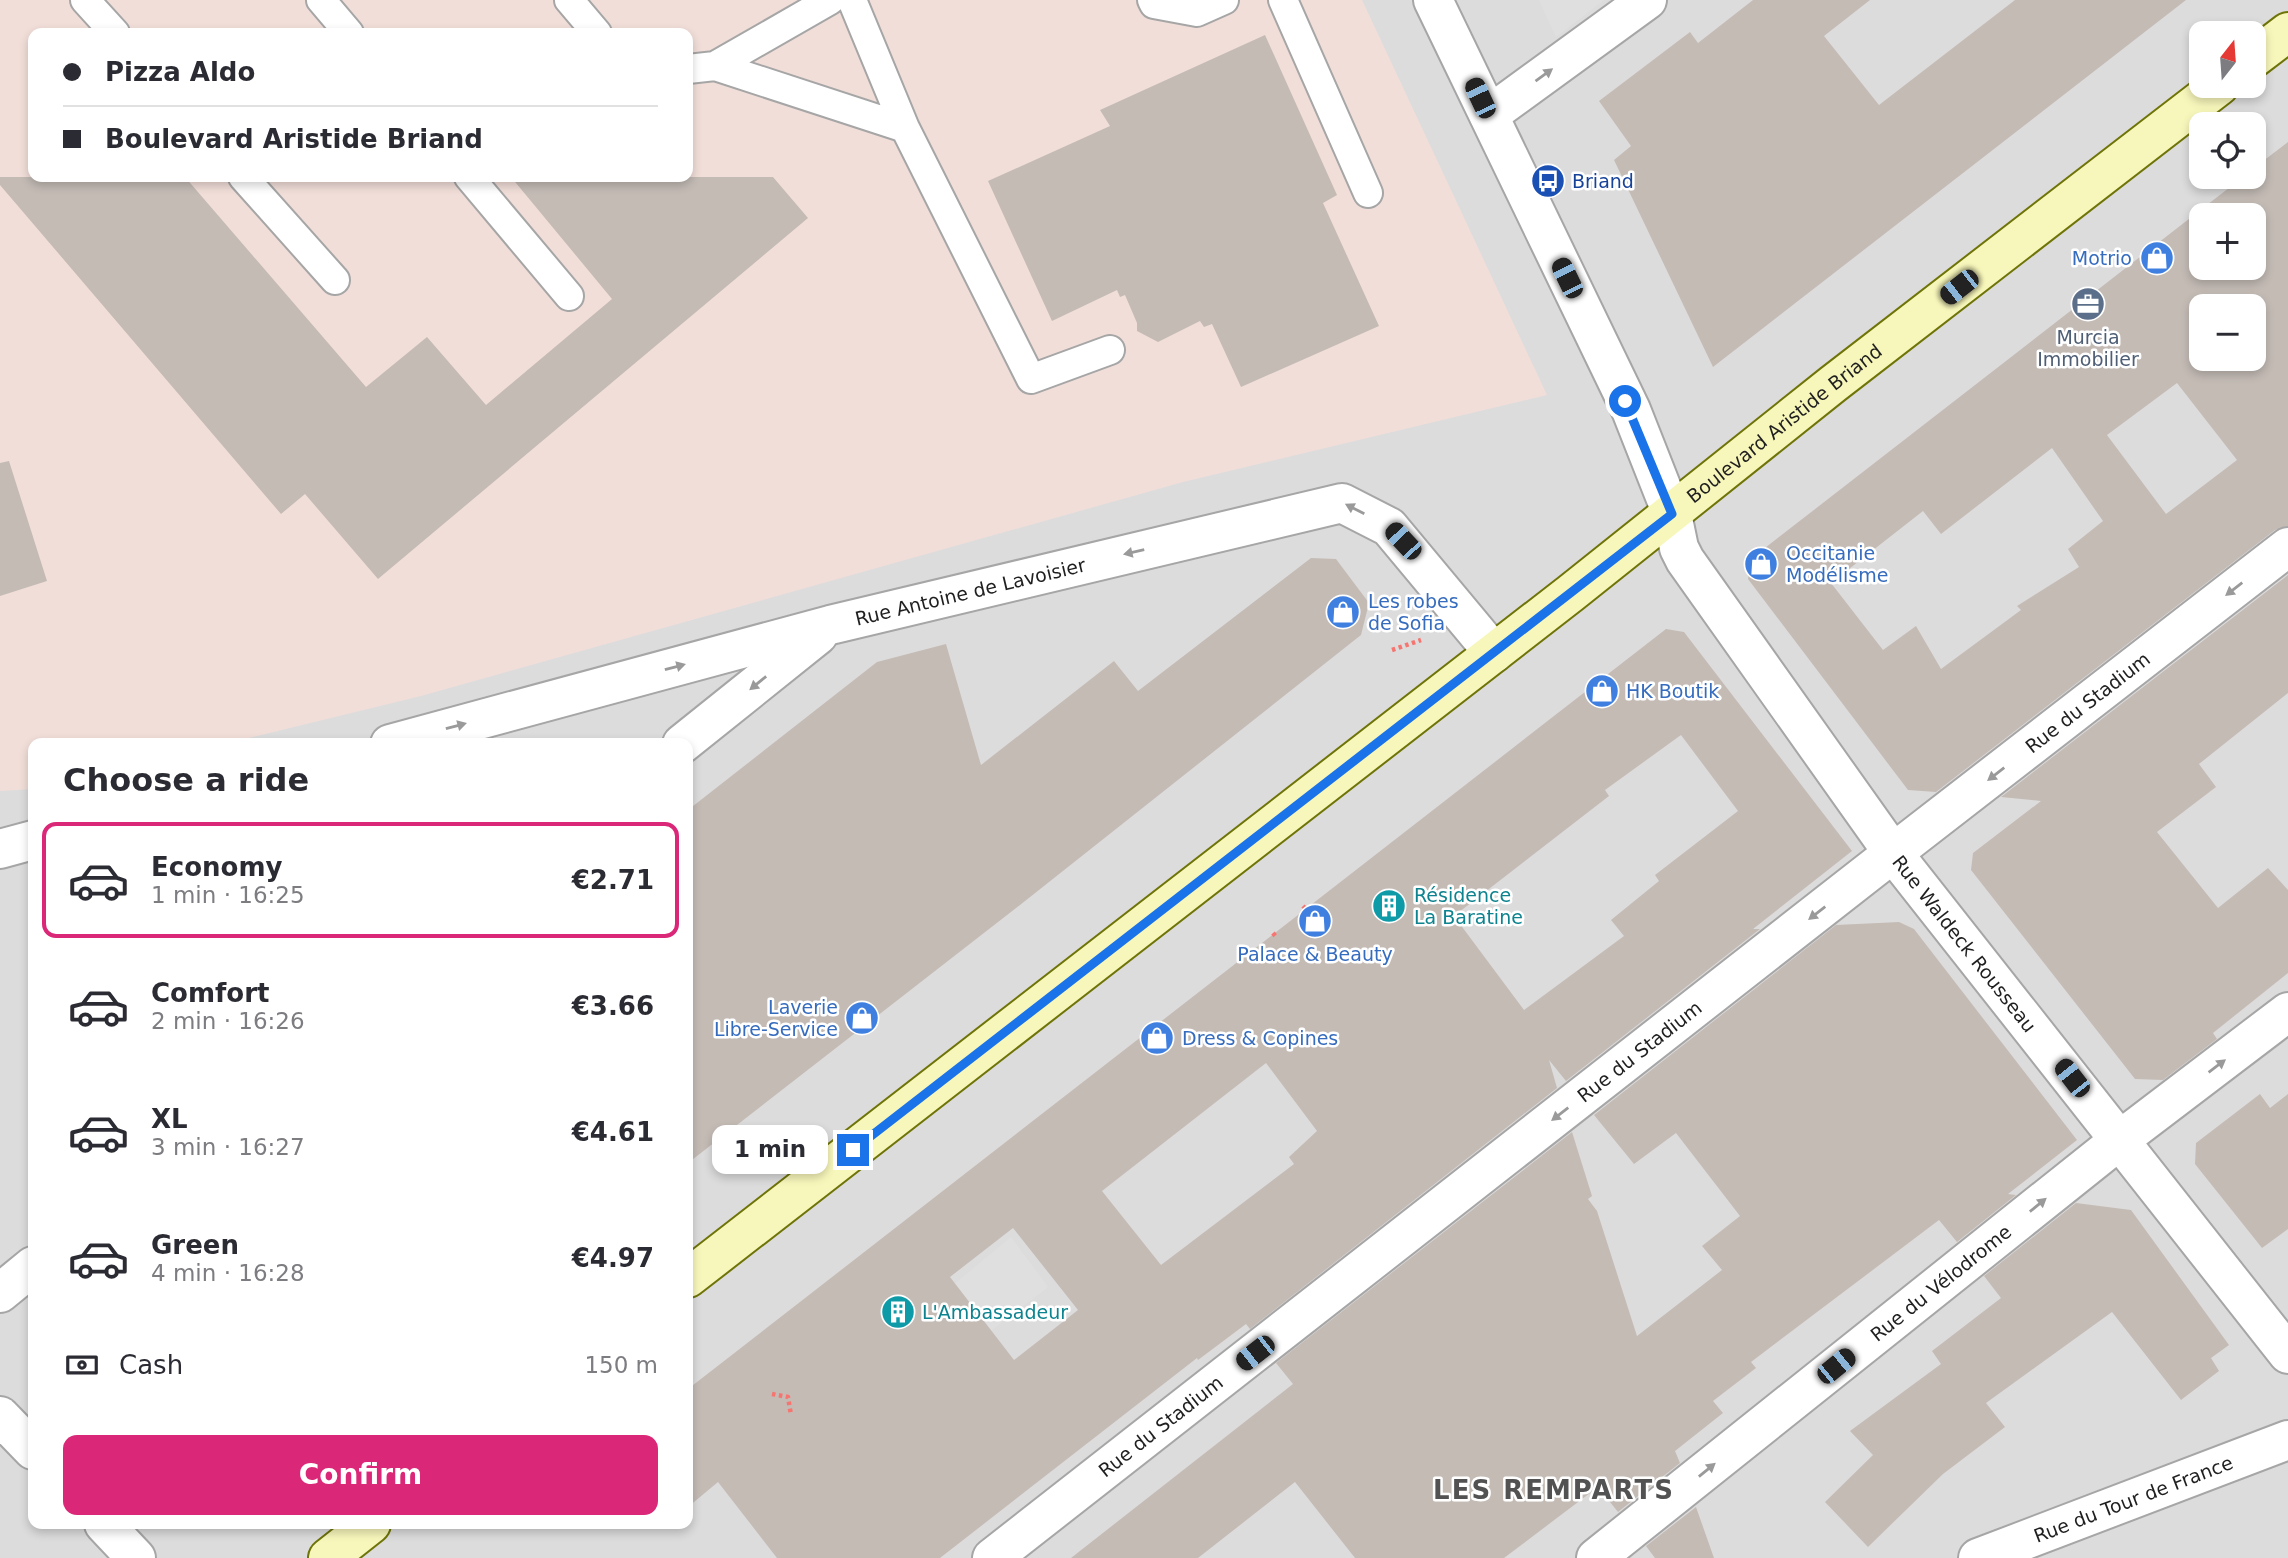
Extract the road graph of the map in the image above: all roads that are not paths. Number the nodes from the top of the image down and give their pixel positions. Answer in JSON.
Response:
{"nodes":[{"id":1,"x":85,"y":0,"type":"edge"},
{"id":2,"x":321,"y":0,"type":"edge"},
{"id":3,"x":569,"y":0,"type":"edge"},
{"id":4,"x":830,"y":0,"type":"edge"},
{"id":5,"x":852,"y":0,"type":"edge"},
{"id":6,"x":1152,"y":0,"type":"edge"},
{"id":7,"x":1224,"y":0,"type":"edge"},
{"id":8,"x":1283,"y":0,"type":"edge"},
{"id":9,"x":1433,"y":0,"type":"edge"},
{"id":10,"x":1647,"y":0,"type":"edge"},
{"id":11,"x":110,"y":28,"type":"edge"},
{"id":12,"x":345,"y":28,"type":"edge"},
{"id":13,"x":593,"y":28,"type":"edge"},
{"id":14,"x":2288,"y":32,"type":"edge"},
{"id":15,"x":2266,"y":49,"type":"edge"},
{"id":16,"x":701,"y":67,"type":"edge"},
{"id":17,"x":2203,"y":98,"type":"edge"},
{"id":18,"x":1489,"y":115,"type":"junction"},
{"id":19,"x":905,"y":128,"type":"junction"},
{"id":20,"x":247,"y":182,"type":"edge"},
{"id":21,"x":473,"y":182,"type":"edge"},
{"id":22,"x":1368,"y":193,"type":"dead end"},
{"id":23,"x":335,"y":280,"type":"dead end"},
{"id":24,"x":569,"y":296,"type":"dead end"},
{"id":25,"x":1110,"y":350,"type":"dead end"},
{"id":26,"x":1672,"y":514,"type":"junction"},
{"id":27,"x":2288,"y":547,"type":"edge"},
{"id":28,"x":830,"y":625,"type":"junction"},
{"id":29,"x":1494,"y":653,"type":"junction"},
{"id":30,"x":412,"y":738,"type":"edge"},
{"id":31,"x":689,"y":738,"type":"edge"},
{"id":32,"x":28,"y":841,"type":"edge"},
{"id":33,"x":0,"y":849,"type":"edge"},
{"id":34,"x":1893,"y":853,"type":"junction"},
{"id":35,"x":2288,"y":1012,"type":"edge"},
{"id":36,"x":2121,"y":1139,"type":"junction"},
{"id":37,"x":28,"y":1270,"type":"edge"},
{"id":38,"x":693,"y":1274,"type":"edge"},
{"id":39,"x":0,"y":1293,"type":"edge"},
{"id":40,"x":2288,"y":1354,"type":"edge"},
{"id":41,"x":0,"y":1416,"type":"edge"},
{"id":42,"x":2288,"y":1440,"type":"edge"},
{"id":43,"x":28,"y":1445,"type":"edge"},
{"id":44,"x":109,"y":1529,"type":"edge"},
{"id":45,"x":365,"y":1529,"type":"edge"},
{"id":46,"x":136,"y":1558,"type":"edge"},
{"id":47,"x":328,"y":1558,"type":"edge"},
{"id":48,"x":992,"y":1558,"type":"edge"},
{"id":49,"x":1596,"y":1558,"type":"edge"},
{"id":50,"x":1978,"y":1558,"type":"edge"}],
"edges":[{"from":1,"to":11,"type":"lane"},
{"from":2,"to":12,"type":"lane"},
{"from":3,"to":13,"type":"lane"},
{"from":4,"to":16,"type":"lane"},
{"from":5,"to":19,"type":"lane"},
{"from":6,"to":7,"type":"lane"},
{"from":8,"to":22,"type":"lane"},
{"from":9,"to":18,"type":"street","name":"Rue Waldeck Rousseau"},
{"from":18,"to":10,"type":"street","one_way":true},
{"from":14,"to":15,"type":"main road"},
{"from":16,"to":19,"type":"lane"},
{"from":17,"to":26,"type":"main road","name":"Boulevard Aristide Briand"},
{"from":18,"to":26,"type":"street","name":"Rue Waldeck Rousseau"},
{"from":19,"to":25,"type":"lane"},
{"from":20,"to":23,"type":"lane"},
{"from":21,"to":24,"type":"lane"},
{"from":26,"to":29,"type":"main road","name":"Boulevard Aristide Briand"},
{"from":26,"to":34,"type":"street","name":"Rue Waldeck Rousseau"},
{"from":27,"to":34,"type":"street","name":"Rue du Stadium","one_way":true},
{"from":29,"to":28,"type":"street","name":"Rue Antoine de Lavoisier","one_way":true},
{"from":30,"to":28,"type":"street","name":"Rue Antoine de Lavoisier","one_way":true},
{"from":28,"to":31,"type":"street","one_way":true},
{"from":29,"to":38,"type":"main road","name":"Boulevard Aristide Briand"},
{"from":32,"to":33,"type":"street"},
{"from":34,"to":36,"type":"street","name":"Rue Waldeck Rousseau"},
{"from":34,"to":48,"type":"street","name":"Rue du Stadium","one_way":true},
{"from":36,"to":35,"type":"street","name":"Rue du Vélodrome","one_way":true},
{"from":36,"to":40,"type":"street","name":"Rue Waldeck Rousseau"},
{"from":49,"to":36,"type":"street","name":"Rue du Vélodrome","one_way":true},
{"from":37,"to":39,"type":"street"},
{"from":41,"to":43,"type":"street"},
{"from":42,"to":50,"type":"street","name":"Rue du Tour de France"},
{"from":44,"to":46,"type":"street"},
{"from":45,"to":47,"type":"main road"}]}
